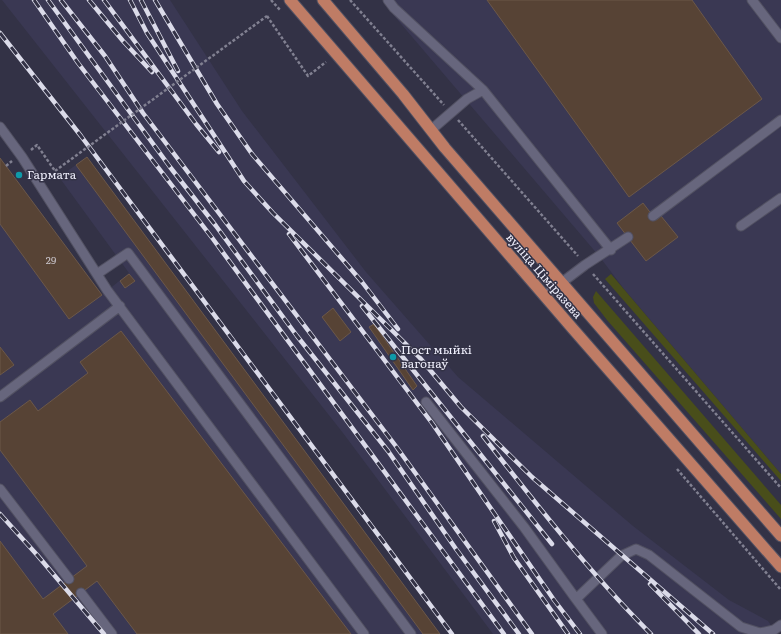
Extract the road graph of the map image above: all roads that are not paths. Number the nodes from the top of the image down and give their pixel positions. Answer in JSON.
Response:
{"nodes":[{"id":1,"x":290,"y":0,"type":"edge"},
{"id":2,"x":323,"y":0,"type":"edge"},
{"id":3,"x":388,"y":0,"type":"edge"},
{"id":4,"x":752,"y":0,"type":"edge"},
{"id":5,"x":781,"y":38,"type":"edge"},
{"id":6,"x":483,"y":90,"type":"junction"},
{"id":7,"x":781,"y":120,"type":"edge"},
{"id":8,"x":0,"y":127,"type":"edge"},
{"id":9,"x":430,"y":130,"type":"junction"},
{"id":10,"x":781,"y":198,"type":"edge"},
{"id":11,"x":653,"y":216,"type":"dead end"},
{"id":12,"x":742,"y":226,"type":"dead end"},
{"id":13,"x":628,"y":237,"type":"dead end"},
{"id":14,"x":611,"y":250,"type":"junction"},
{"id":15,"x":97,"y":274,"type":"junction"},
{"id":16,"x":562,"y":283,"type":"junction"},
{"id":17,"x":544,"y":296,"type":"junction"},
{"id":18,"x":120,"y":306,"type":"junction"},
{"id":19,"x":0,"y":397,"type":"edge"},
{"id":20,"x":426,"y":402,"type":"dead end"},
{"id":21,"x":0,"y":489,"type":"edge"},
{"id":22,"x":780,"y":534,"type":"edge"},
{"id":23,"x":781,"y":567,"type":"edge"},
{"id":24,"x":69,"y":579,"type":"dead end"},
{"id":25,"x":81,"y":593,"type":"dead end"},
{"id":26,"x":576,"y":599,"type":"junction"},
{"id":27,"x":781,"y":625,"type":"edge"},
{"id":28,"x":112,"y":634,"type":"edge"},
{"id":29,"x":364,"y":634,"type":"edge"},
{"id":30,"x":410,"y":634,"type":"edge"},
{"id":31,"x":602,"y":634,"type":"edge"}],
"edges":[{"from":1,"to":17,"type":"main road","name":"вуліца Ціміразева"},
{"from":2,"to":9,"type":"main road","name":"вуліца Ціміразева"},
{"from":3,"to":6,"type":"lane"},
{"from":4,"to":5,"type":"lane"},
{"from":6,"to":9,"type":"lane"},
{"from":6,"to":14,"type":"lane"},
{"from":7,"to":11,"type":"lane"},
{"from":8,"to":15,"type":"lane"},
{"from":9,"to":16,"type":"main road","name":"вуліца Ціміразева"},
{"from":10,"to":12,"type":"lane"},
{"from":13,"to":14,"type":"lane"},
{"from":14,"to":16,"type":"lane"},
{"from":15,"to":18,"type":"lane"},
{"from":15,"to":30,"type":"lane"},
{"from":16,"to":17,"type":"lane"},
{"from":16,"to":22,"type":"main road","name":"вуліца Ціміразева"},
{"from":17,"to":23,"type":"main road","name":"вуліца Ціміразева"},
{"from":18,"to":19,"type":"lane"},
{"from":18,"to":29,"type":"lane"},
{"from":20,"to":26,"type":"lane"},
{"from":21,"to":24,"type":"lane"},
{"from":25,"to":28,"type":"lane"},
{"from":26,"to":27,"type":"lane"},
{"from":26,"to":31,"type":"lane"}]}
